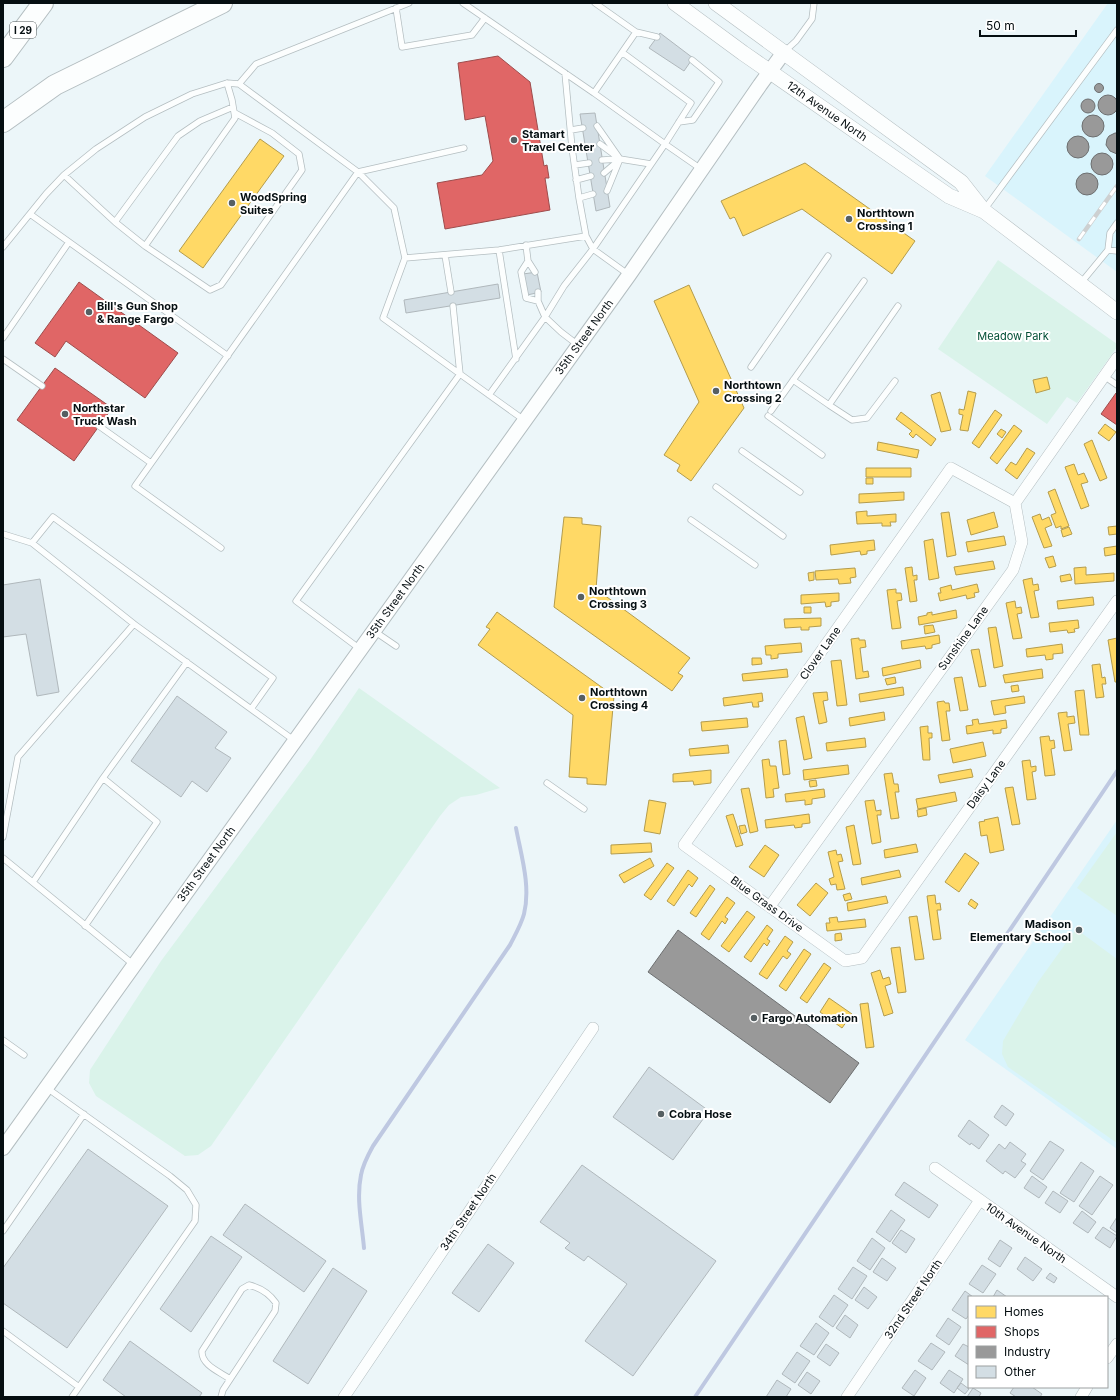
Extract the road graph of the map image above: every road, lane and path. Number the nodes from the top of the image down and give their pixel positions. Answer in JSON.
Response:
{"nodes":[{"id":1,"x":43,"y":3,"type":"edge"},
{"id":2,"x":222,"y":3,"type":"edge"},
{"id":3,"x":408,"y":3,"type":"edge"},
{"id":4,"x":463,"y":3,"type":"edge"},
{"id":5,"x":595,"y":3,"type":"edge"},
{"id":6,"x":675,"y":3,"type":"edge"},
{"id":7,"x":716,"y":3,"type":"edge"},
{"id":8,"x":814,"y":3,"type":"edge"},
{"id":9,"x":396,"y":8,"type":"junction"},
{"id":10,"x":485,"y":18,"type":"junction"},
{"id":11,"x":1117,"y":30,"type":"edge"},
{"id":12,"x":636,"y":32,"type":"junction"},
{"id":13,"x":657,"y":37,"type":"dead end"},
{"id":14,"x":784,"y":52,"type":"junction"},
{"id":15,"x":623,"y":53,"type":"junction"},
{"id":16,"x":3,"y":57,"type":"edge"},
{"id":17,"x":692,"y":60,"type":"dead end"},
{"id":18,"x":770,"y":71,"type":"junction"},
{"id":19,"x":565,"y":73,"type":"junction"},
{"id":20,"x":227,"y":83,"type":"junction"},
{"id":21,"x":239,"y":84,"type":"junction"},
{"id":22,"x":594,"y":93,"type":"junction"},
{"id":23,"x":234,"y":107,"type":"junction"},
{"id":24,"x":235,"y":113,"type":"junction"},
{"id":25,"x":3,"y":122,"type":"edge"},
{"id":26,"x":679,"y":122,"type":"junction"},
{"id":27,"x":597,"y":126,"type":"dead end"},
{"id":28,"x":583,"y":128,"type":"dead end"},
{"id":29,"x":571,"y":130,"type":"junction"},
{"id":30,"x":600,"y":144,"type":"dead end"},
{"id":31,"x":665,"y":144,"type":"junction"},
{"id":32,"x":586,"y":147,"type":"dead end"},
{"id":33,"x":464,"y":148,"type":"dead end"},
{"id":34,"x":572,"y":148,"type":"junction"},
{"id":35,"x":620,"y":159,"type":"junction"},
{"id":36,"x":602,"y":160,"type":"dead end"},
{"id":37,"x":588,"y":163,"type":"dead end"},
{"id":38,"x":651,"y":164,"type":"junction"},
{"id":39,"x":575,"y":165,"type":"junction"},
{"id":40,"x":702,"y":170,"type":"junction"},
{"id":41,"x":358,"y":172,"type":"junction"},
{"id":42,"x":604,"y":173,"type":"dead end"},
{"id":43,"x":64,"y":176,"type":"junction"},
{"id":44,"x":591,"y":176,"type":"dead end"},
{"id":45,"x":576,"y":180,"type":"junction"},
{"id":46,"x":607,"y":191,"type":"dead end"},
{"id":47,"x":593,"y":194,"type":"dead end"},
{"id":48,"x":579,"y":198,"type":"junction"},
{"id":49,"x":984,"y":211,"type":"junction"},
{"id":50,"x":30,"y":214,"type":"junction"},
{"id":51,"x":115,"y":222,"type":"junction"},
{"id":52,"x":1117,"y":223,"type":"edge"},
{"id":53,"x":586,"y":236,"type":"junction"},
{"id":54,"x":69,"y":242,"type":"junction"},
{"id":55,"x":146,"y":246,"type":"junction"},
{"id":56,"x":526,"y":246,"type":"junction"},
{"id":57,"x":3,"y":247,"type":"edge"},
{"id":58,"x":593,"y":249,"type":"junction"},
{"id":59,"x":499,"y":250,"type":"junction"},
{"id":60,"x":1108,"y":250,"type":"junction"},
{"id":61,"x":1117,"y":251,"type":"edge"},
{"id":62,"x":445,"y":255,"type":"junction"},
{"id":63,"x":828,"y":256,"type":"dead end"},
{"id":64,"x":405,"y":258,"type":"junction"},
{"id":65,"x":528,"y":261,"type":"junction"},
{"id":66,"x":535,"y":272,"type":"dead end"},
{"id":67,"x":629,"y":275,"type":"junction"},
{"id":68,"x":864,"y":281,"type":"dead end"},
{"id":69,"x":1080,"y":284,"type":"junction"},
{"id":70,"x":451,"y":292,"type":"dead end"},
{"id":71,"x":538,"y":292,"type":"dead end"},
{"id":72,"x":538,"y":301,"type":"junction"},
{"id":73,"x":452,"y":306,"type":"dead end"},
{"id":74,"x":898,"y":306,"type":"dead end"},
{"id":75,"x":1117,"y":312,"type":"edge"},
{"id":76,"x":545,"y":317,"type":"junction"},
{"id":77,"x":3,"y":338,"type":"edge"},
{"id":78,"x":579,"y":345,"type":"junction"},
{"id":79,"x":228,"y":356,"type":"junction"},
{"id":80,"x":3,"y":359,"type":"edge"},
{"id":81,"x":516,"y":359,"type":"junction"},
{"id":82,"x":1116,"y":360,"type":"edge"},
{"id":83,"x":750,"y":367,"type":"dead end"},
{"id":84,"x":460,"y":374,"type":"junction"},
{"id":85,"x":1104,"y":376,"type":"junction"},
{"id":86,"x":793,"y":380,"type":"junction"},
{"id":87,"x":895,"y":381,"type":"dead end"},
{"id":88,"x":1117,"y":385,"type":"edge"},
{"id":89,"x":42,"y":386,"type":"dead end"},
{"id":90,"x":490,"y":395,"type":"junction"},
{"id":91,"x":829,"y":405,"type":"junction"},
{"id":92,"x":524,"y":420,"type":"junction"},
{"id":93,"x":99,"y":426,"type":"dead end"},
{"id":94,"x":742,"y":451,"type":"dead end"},
{"id":95,"x":822,"y":455,"type":"dead end"},
{"id":96,"x":151,"y":463,"type":"junction"},
{"id":97,"x":716,"y":487,"type":"dead end"},
{"id":98,"x":800,"y":492,"type":"dead end"},
{"id":99,"x":1015,"y":502,"type":"junction"},
{"id":100,"x":691,"y":520,"type":"dead end"},
{"id":101,"x":3,"y":534,"type":"edge"},
{"id":102,"x":783,"y":536,"type":"dead end"},
{"id":103,"x":32,"y":543,"type":"junction"},
{"id":104,"x":221,"y":548,"type":"dead end"},
{"id":105,"x":755,"y":565,"type":"dead end"},
{"id":106,"x":1117,"y":601,"type":"edge"},
{"id":107,"x":134,"y":624,"type":"junction"},
{"id":108,"x":374,"y":631,"type":"junction"},
{"id":109,"x":396,"y":646,"type":"dead end"},
{"id":110,"x":361,"y":649,"type":"junction"},
{"id":111,"x":186,"y":662,"type":"junction"},
{"id":112,"x":251,"y":709,"type":"junction"},
{"id":113,"x":295,"y":740,"type":"junction"},
{"id":114,"x":103,"y":778,"type":"junction"},
{"id":115,"x":547,"y":783,"type":"dead end"},
{"id":116,"x":584,"y":809,"type":"dead end"},
{"id":117,"x":3,"y":838,"type":"edge"},
{"id":118,"x":684,"y":845,"type":"joint"},
{"id":119,"x":3,"y":858,"type":"edge"},
{"id":120,"x":33,"y":882,"type":"junction"},
{"id":121,"x":770,"y":906,"type":"junction"},
{"id":122,"x":85,"y":926,"type":"junction"},
{"id":123,"x":850,"y":960,"type":"joint"},
{"id":124,"x":134,"y":965,"type":"junction"},
{"id":125,"x":594,"y":1028,"type":"dead end"},
{"id":126,"x":3,"y":1040,"type":"edge"},
{"id":127,"x":24,"y":1055,"type":"dead end"},
{"id":128,"x":46,"y":1087,"type":"junction"},
{"id":129,"x":84,"y":1114,"type":"junction"},
{"id":130,"x":3,"y":1148,"type":"edge"},
{"id":131,"x":935,"y":1168,"type":"dead end"},
{"id":132,"x":980,"y":1200,"type":"junction"},
{"id":133,"x":3,"y":1231,"type":"edge"},
{"id":134,"x":1117,"y":1297,"type":"edge"},
{"id":135,"x":3,"y":1331,"type":"edge"},
{"id":136,"x":1117,"y":1344,"type":"edge"},
{"id":137,"x":1108,"y":1357,"type":"edge"},
{"id":138,"x":230,"y":1379,"type":"junction"},
{"id":139,"x":79,"y":1387,"type":"junction"},
{"id":140,"x":1086,"y":1388,"type":"edge"},
{"id":141,"x":72,"y":1397,"type":"edge"},
{"id":142,"x":221,"y":1397,"type":"edge"},
{"id":143,"x":344,"y":1397,"type":"edge"},
{"id":144,"x":847,"y":1397,"type":"edge"},
{"id":145,"x":1081,"y":1397,"type":"edge"}],
"edges":[{"from":1,"to":16,"type":"highway","number":"I 29"},
{"from":2,"to":25,"type":"highway"},
{"from":3,"to":9,"type":"lane"},
{"from":4,"to":10,"type":"lane"},
{"from":5,"to":12,"type":"lane"},
{"from":6,"to":18,"type":"main road","name":"12th Avenue North"},
{"from":7,"to":14,"type":"main road","name":"12th Avenue North"},
{"from":8,"to":14,"type":"lane"},
{"from":9,"to":10,"type":"lane"},
{"from":9,"to":21,"type":"lane"},
{"from":10,"to":19,"type":"lane"},
{"from":11,"to":49,"type":"lane"},
{"from":12,"to":13,"type":"lane"},
{"from":12,"to":15,"type":"lane"},
{"from":14,"to":18,"type":"street","name":"35th Street North"},
{"from":14,"to":49,"type":"main road","name":"12th Avenue North"},
{"from":15,"to":22,"type":"lane"},
{"from":15,"to":26,"type":"lane"},
{"from":17,"to":26,"type":"lane"},
{"from":18,"to":40,"type":"street","name":"35th Street North"},
{"from":18,"to":49,"type":"main road","name":"12th Avenue North"},
{"from":19,"to":22,"type":"lane"},
{"from":19,"to":29,"type":"lane"},
{"from":20,"to":21,"type":"lane"},
{"from":20,"to":23,"type":"lane"},
{"from":20,"to":43,"type":"lane"},
{"from":21,"to":41,"type":"lane"},
{"from":22,"to":31,"type":"lane"},
{"from":23,"to":24,"type":"lane"},
{"from":23,"to":51,"type":"lane"},
{"from":24,"to":55,"type":"lane"},
{"from":24,"to":55,"type":"lane"},
{"from":26,"to":31,"type":"lane"},
{"from":27,"to":35,"type":"lane"},
{"from":28,"to":29,"type":"lane"},
{"from":29,"to":34,"type":"lane"},
{"from":30,"to":35,"type":"lane"},
{"from":31,"to":38,"type":"lane"},
{"from":31,"to":40,"type":"lane"},
{"from":32,"to":34,"type":"lane"},
{"from":33,"to":41,"type":"lane"},
{"from":34,"to":39,"type":"lane"},
{"from":35,"to":36,"type":"lane"},
{"from":35,"to":38,"type":"lane"},
{"from":35,"to":42,"type":"lane"},
{"from":35,"to":46,"type":"lane"},
{"from":37,"to":39,"type":"lane"},
{"from":38,"to":58,"type":"lane"},
{"from":39,"to":45,"type":"lane"},
{"from":40,"to":67,"type":"street","name":"35th Street North"},
{"from":41,"to":64,"type":"lane"},
{"from":41,"to":79,"type":"lane"},
{"from":43,"to":50,"type":"lane"},
{"from":43,"to":51,"type":"lane"},
{"from":44,"to":45,"type":"lane"},
{"from":45,"to":48,"type":"lane"},
{"from":47,"to":48,"type":"lane"},
{"from":48,"to":53,"type":"lane"},
{"from":49,"to":69,"type":"main road","name":"12th Avenue North"},
{"from":50,"to":54,"type":"lane"},
{"from":50,"to":57,"type":"lane"},
{"from":51,"to":55,"type":"lane"},
{"from":52,"to":60,"type":"lane"},
{"from":53,"to":56,"type":"lane"},
{"from":53,"to":58,"type":"lane"},
{"from":54,"to":77,"type":"lane"},
{"from":54,"to":79,"type":"lane"},
{"from":56,"to":59,"type":"lane"},
{"from":56,"to":65,"type":"lane"},
{"from":58,"to":67,"type":"lane"},
{"from":58,"to":76,"type":"lane"},
{"from":59,"to":62,"type":"lane"},
{"from":59,"to":81,"type":"lane"},
{"from":60,"to":61,"type":"lane"},
{"from":60,"to":69,"type":"lane"},
{"from":62,"to":64,"type":"lane"},
{"from":62,"to":70,"type":"lane"},
{"from":63,"to":83,"type":"lane"},
{"from":64,"to":84,"type":"lane"},
{"from":65,"to":66,"type":"lane"},
{"from":65,"to":72,"type":"lane"},
{"from":67,"to":78,"type":"street","name":"35th Street North"},
{"from":68,"to":86,"type":"lane"},
{"from":69,"to":75,"type":"main road","name":"12th Avenue North"},
{"from":71,"to":72,"type":"lane"},
{"from":72,"to":76,"type":"lane"},
{"from":73,"to":84,"type":"lane"},
{"from":74,"to":91,"type":"lane"},
{"from":76,"to":78,"type":"lane"},
{"from":76,"to":81,"type":"lane"},
{"from":78,"to":92,"type":"street","name":"35th Street North"},
{"from":79,"to":96,"type":"lane"},
{"from":80,"to":89,"type":"lane"},
{"from":81,"to":90,"type":"lane"},
{"from":82,"to":85,"type":"street"},
{"from":84,"to":90,"type":"lane"},
{"from":84,"to":110,"type":"lane"},
{"from":85,"to":88,"type":"lane"},
{"from":85,"to":99,"type":"street"},
{"from":86,"to":91,"type":"lane"},
{"from":86,"to":95,"type":"lane"},
{"from":87,"to":91,"type":"lane"},
{"from":90,"to":92,"type":"lane"},
{"from":92,"to":108,"type":"street","name":"35th Street North"},
{"from":93,"to":96,"type":"lane"},
{"from":94,"to":98,"type":"lane"},
{"from":96,"to":104,"type":"lane"},
{"from":97,"to":102,"type":"lane"},
{"from":99,"to":118,"type":"street","name":"Clover Lane"},
{"from":99,"to":121,"type":"street","name":"Sunshine Lane"},
{"from":100,"to":105,"type":"lane"},
{"from":101,"to":103,"type":"lane"},
{"from":103,"to":107,"type":"lane"},
{"from":103,"to":112,"type":"lane"},
{"from":106,"to":123,"type":"street","name":"Daisy Lane"},
{"from":107,"to":111,"type":"lane"},
{"from":107,"to":117,"type":"lane"},
{"from":108,"to":109,"type":"lane"},
{"from":108,"to":110,"type":"street","name":"35th Street North"},
{"from":110,"to":113,"type":"street","name":"35th Street North"},
{"from":111,"to":112,"type":"lane"},
{"from":111,"to":114,"type":"lane"},
{"from":112,"to":113,"type":"lane"},
{"from":113,"to":124,"type":"street","name":"35th Street North"},
{"from":114,"to":120,"type":"lane"},
{"from":114,"to":122,"type":"lane"},
{"from":115,"to":116,"type":"lane"},
{"from":118,"to":121,"type":"street","name":"Blue Grass Drive"},
{"from":119,"to":120,"type":"lane"},
{"from":120,"to":122,"type":"lane"},
{"from":121,"to":123,"type":"street","name":"Blue Grass Drive"},
{"from":122,"to":124,"type":"lane"},
{"from":124,"to":128,"type":"street","name":"35th Street North"},
{"from":125,"to":143,"type":"street","name":"34th Street North"},
{"from":126,"to":127,"type":"lane"},
{"from":128,"to":129,"type":"lane"},
{"from":128,"to":130,"type":"street","name":"35th Street North"},
{"from":129,"to":133,"type":"lane"},
{"from":129,"to":139,"type":"lane"},
{"from":131,"to":132,"type":"street","name":"10th Avenue North"},
{"from":132,"to":134,"type":"street","name":"10th Avenue North"},
{"from":132,"to":144,"type":"street","name":"32nd Street North"},
{"from":135,"to":139,"type":"lane"},
{"from":136,"to":137,"type":"street"},
{"from":138,"to":138,"type":"lane"},
{"from":138,"to":142,"type":"lane"},
{"from":139,"to":141,"type":"lane"},
{"from":140,"to":145,"type":"street"}]}
